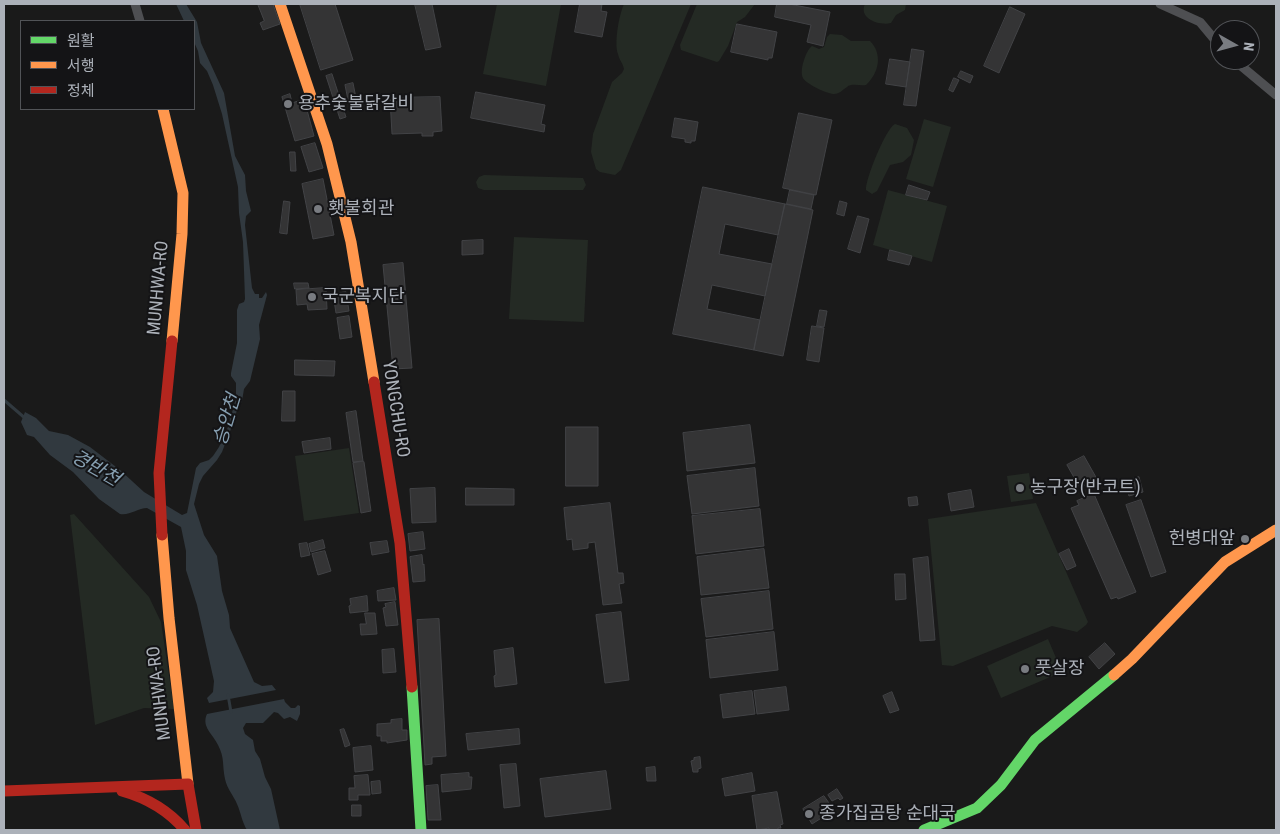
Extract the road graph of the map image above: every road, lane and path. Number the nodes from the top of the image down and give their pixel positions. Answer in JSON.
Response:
{"nodes":[{"id":1,"x":135,"y":4,"type":"edge"},
{"id":2,"x":280,"y":4,"type":"edge"},
{"id":3,"x":1160,"y":4,"type":"edge"},
{"id":4,"x":140,"y":20,"type":"edge"},
{"id":5,"x":1210,"y":34,"type":"edge"},
{"id":6,"x":1246,"y":70,"type":"edge"},
{"id":7,"x":1276,"y":95,"type":"edge"},
{"id":8,"x":163,"y":110,"type":"edge"},
{"id":9,"x":1276,"y":530,"type":"edge"},
{"id":10,"x":188,"y":784,"type":"junction"},
{"id":11,"x":108,"y":788,"type":"junction"},
{"id":12,"x":4,"y":791,"type":"edge"},
{"id":13,"x":185,"y":830,"type":"edge"},
{"id":14,"x":196,"y":830,"type":"edge"},
{"id":15,"x":421,"y":830,"type":"edge"},
{"id":16,"x":924,"y":830,"type":"edge"}],
"edges":[{"from":1,"to":4,"type":"street"},
{"from":2,"to":15,"type":"street","name":"YONGCHU-RO"},
{"from":3,"to":5,"type":"street"},
{"from":6,"to":7,"type":"street"},
{"from":8,"to":10,"type":"street","name":"MUNHWA-RO"},
{"from":9,"to":16,"type":"street"},
{"from":10,"to":11,"type":"street"},
{"from":10,"to":14,"type":"street","name":"MUNHWA-RO"},
{"from":11,"to":12,"type":"street"},
{"from":11,"to":13,"type":"street"}]}
